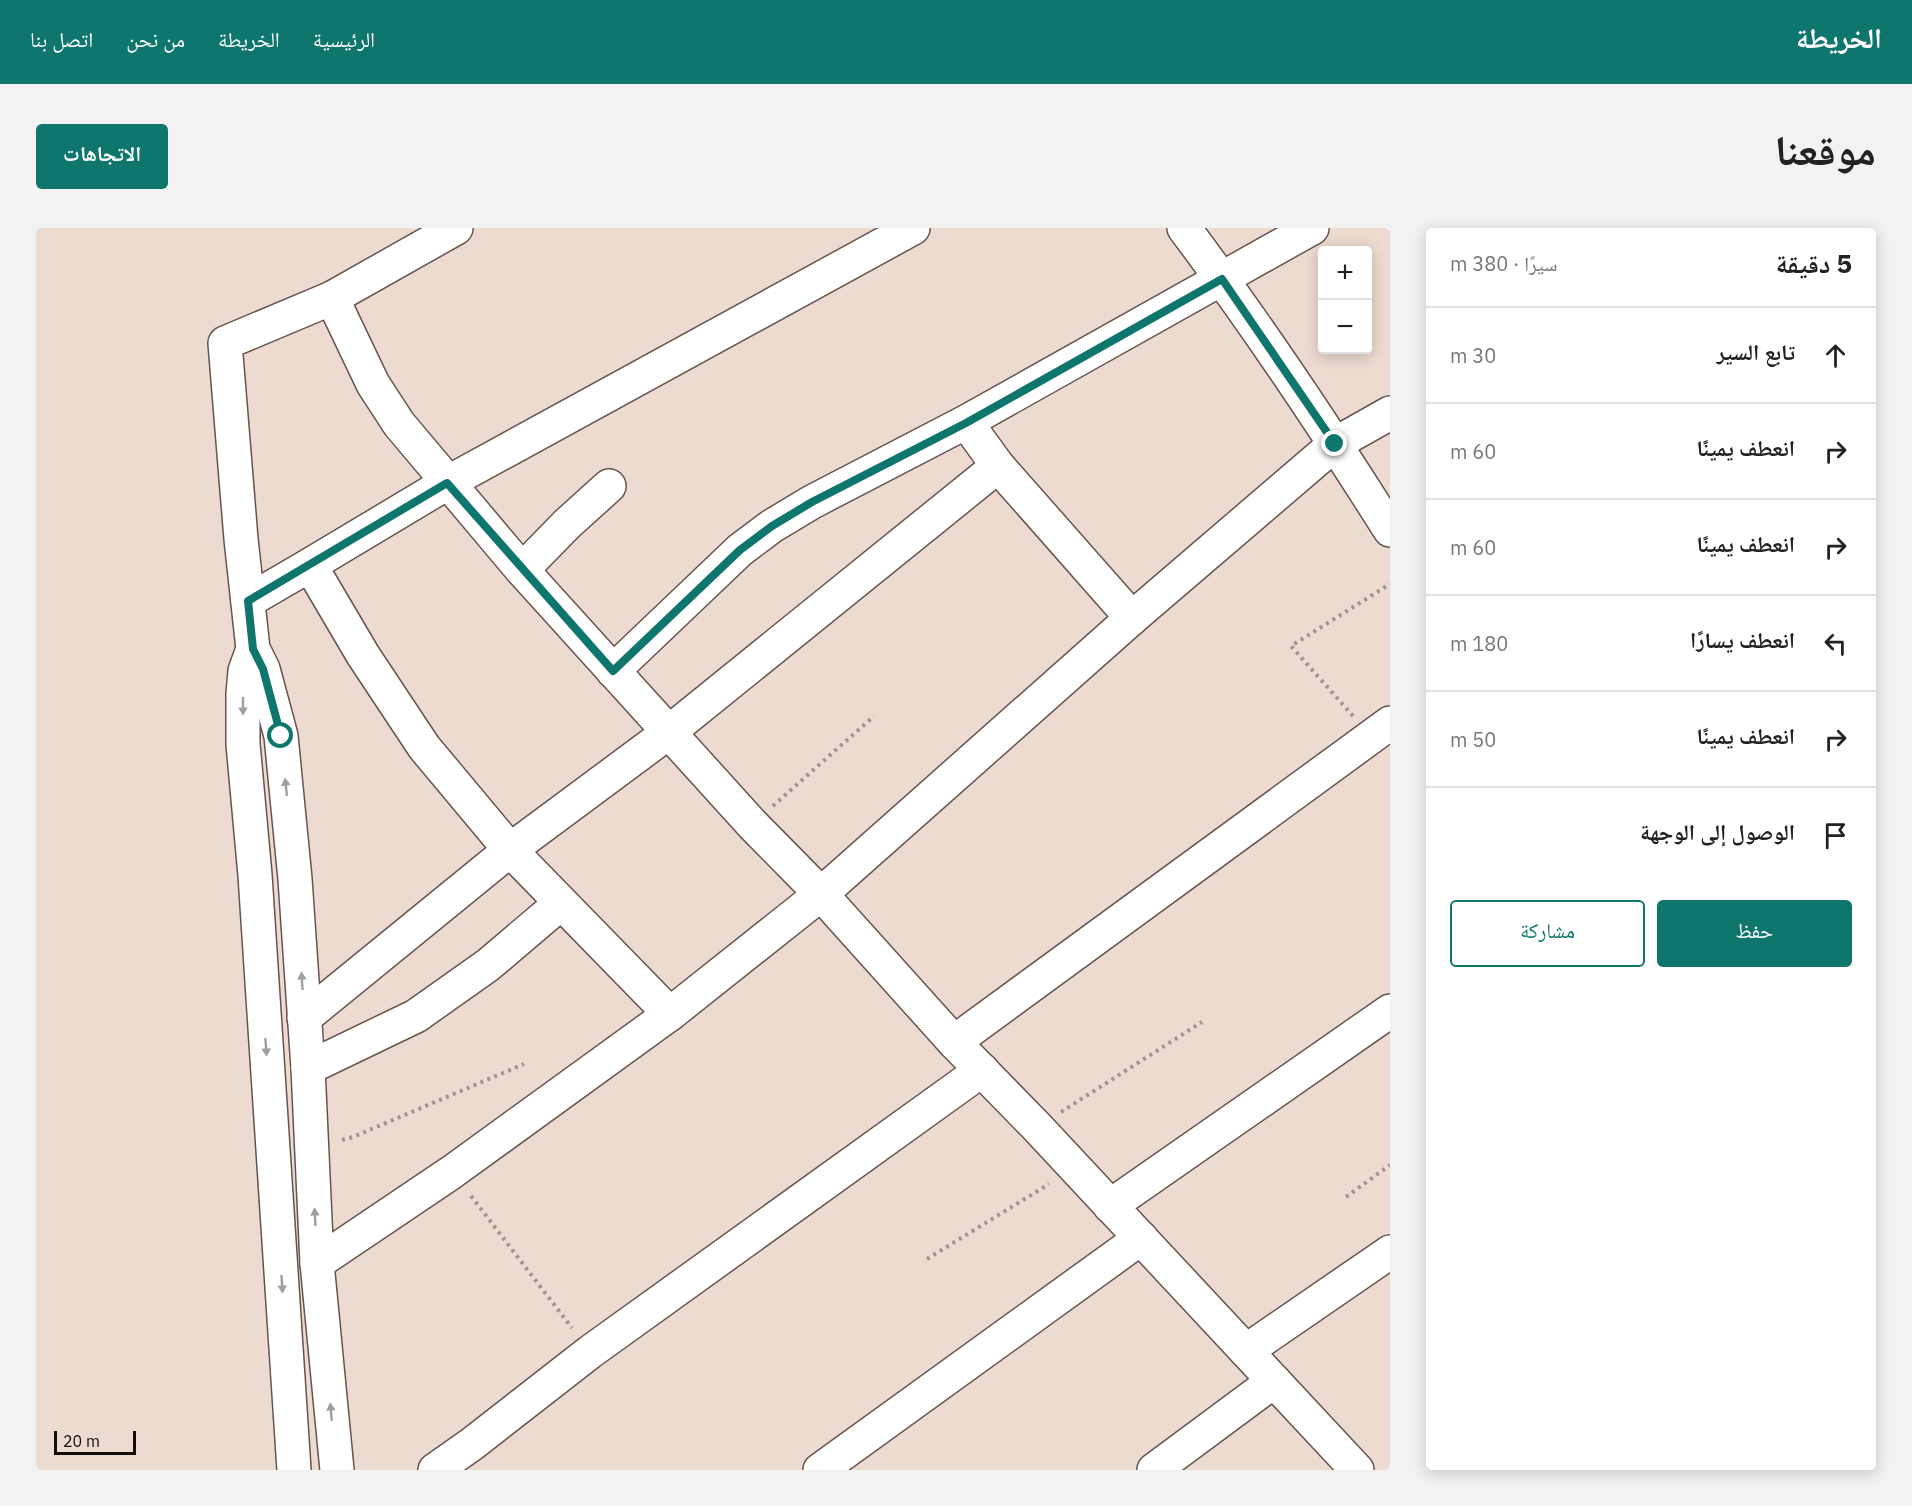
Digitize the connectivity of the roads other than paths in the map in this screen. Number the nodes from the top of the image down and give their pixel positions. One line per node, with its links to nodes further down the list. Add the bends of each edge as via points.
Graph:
1 (456, 228): 6 (street)
2 (913, 228): 11 (street)
3 (1184, 228): 5 (street)
4 (1312, 228): 5 (street)
5 (1222, 279): 8 (street); 9 (street)
6 (332, 298): 11 (street, via 386,404); 16 (street, via 225,343)
7 (1390, 413): 9 (street)
8 (966, 423): 10 (street); 19 (street, via 772,526 732,557)
9 (1335, 444): 13 (street); 17 (street)
10 (998, 466): 17 (street); 21 (street)
11 (447, 483): 14 (street); 15 (street)
12 (609, 486): 15 (street)
13 (1390, 530)
14 (310, 565): 16 (street); 22 (street, via 424,747)
15 (522, 570): 19 (street)
16 (248, 601): 18 (street)
17 (1132, 618): 23 (street)
18 (253, 649): 25 (street, one-way to 18, via 281,736 263,669); 26 (street, one-way to 26, via 245,671 243,744)
19 (613, 671): 21 (street)
20 (1381, 730): 30 (street)
21 (669, 732): 22 (street); 23 (street)
22 (510, 850): 24 (street); 29 (street)
23 (821, 894): 28 (street); 30 (street)
24 (561, 903): 28 (street); 31 (street, via 488,965 426,1010)
25 (298, 923): 26 (street); 29 (street, one-way to 25)
26 (258, 927): 39 (street, one-way to 39)
27 (1390, 1011): 33 (street)
28 (670, 1014): 36 (street, via 452,1172)
29 (304, 1018): 31 (street)
30 (954, 1042): 32 (street)
31 (308, 1068): 36 (street, one-way to 31)
32 (982, 1070): 33 (street); 41 (street, via 590,1352)
33 (1110, 1206): 34 (street)
34 (1141, 1238): 37 (street); 42 (street)
35 (1390, 1252): 37 (street)
36 (317, 1263): 40 (street, one-way to 36)
37 (1246, 1351): 38 (street)
38 (1274, 1381): 43 (street); 44 (street)
39 (294, 1470)
40 (337, 1470)
41 (435, 1470)
42 (820, 1470)
43 (1154, 1470)
44 (1357, 1470)

